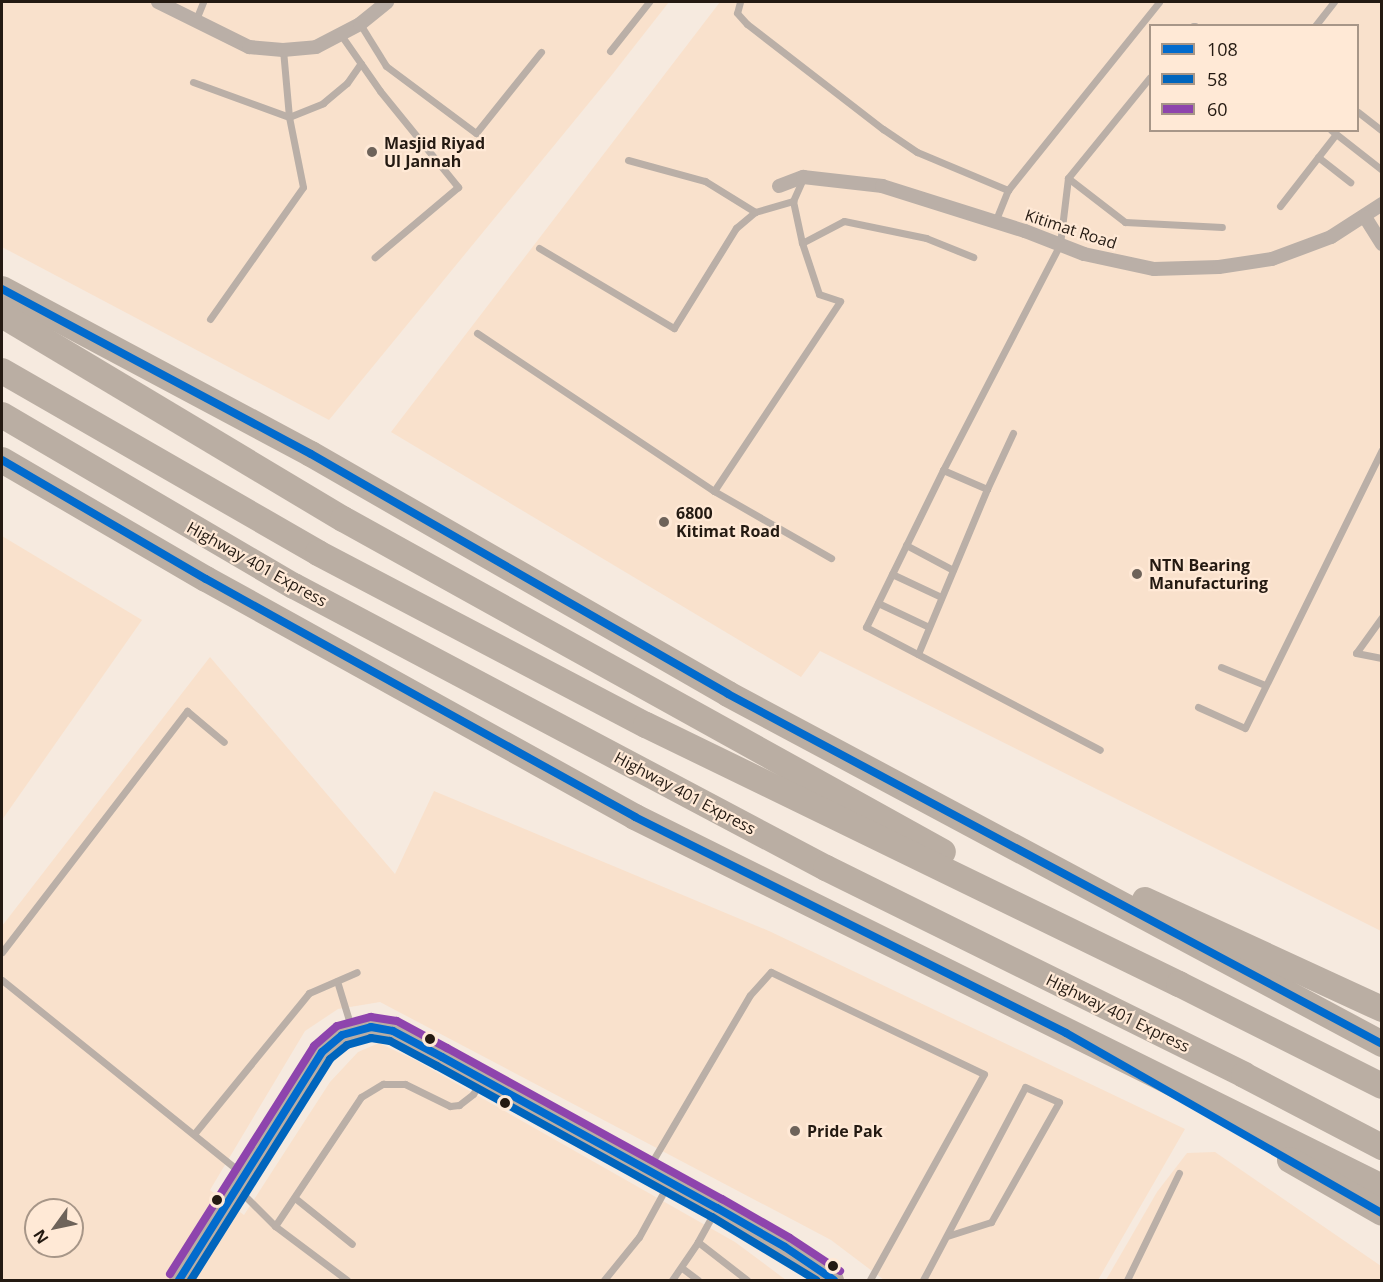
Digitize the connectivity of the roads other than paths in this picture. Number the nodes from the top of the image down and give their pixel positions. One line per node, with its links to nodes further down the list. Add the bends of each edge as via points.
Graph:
1 (203, 2): 8 (lane)
2 (387, 2): 9 (street)
3 (649, 2): 13 (lane)
4 (740, 2): 29 (lane, via 737,13 747,24 883,129 917,152)
5 (1159, 2): 29 (lane)
6 (1334, 2): 10 (lane)
7 (163, 3): 8 (street)
8 (195, 22): 12 (street, via 249,47)
9 (360, 24): 11 (street); 14 (lane, via 386,66 476,133)
10 (1317, 24)
11 (341, 35): 12 (street, via 316,47); 15 (lane)
12 (283, 50): 19 (lane)
13 (610, 51)
14 (541, 52)
15 (361, 63): 19 (lane, via 347,83 323,103); 42 (lane, via 458,187)
16 (1149, 78): 26 (lane)
17 (193, 82): 19 (lane)
18 (1359, 113): 20 (lane)
19 (288, 117): 45 (lane, via 303,187)
20 (1382, 131)
21 (1333, 132): 22 (lane); 24 (lane)
22 (1318, 157): 27 (lane); 32 (lane)
23 (628, 160): 33 (lane, via 705,181)
24 (1382, 170)
25 (803, 177): 28 (street, Kitimat Road); 30 (lane); 35 (street, Kitimat Road, via 882,186)
26 (1068, 178): 36 (lane, via 1125,222); 38 (lane)
27 (1350, 182)
28 (779, 186)
29 (1008, 190): 35 (lane)
30 (794, 201): 33 (lane); 37 (lane)
31 (1382, 204): 34 (street, Kitimat Road)
32 (1280, 206)
33 (755, 212): 40 (lane, via 736,228 674,328)
34 (1365, 217): 38 (street, Kitimat Road, via 1331,237 1272,259 1219,267 1154,269 1084,254); 39 (street)
35 (995, 222): 38 (street, Kitimat Road)
36 (1222, 226)
37 (802, 243): 41 (lane, via 844,221 926,238); 54 (lane, via 819,294 840,301)
38 (1060, 244): 52 (lane)
39 (1382, 244)
40 (539, 248)
41 (973, 256)
42 (375, 257)
43 (2, 289): 67 (highway, via 311,454)
44 (2, 315): 75 (highway, via 343,519)
45 (210, 319)
46 (477, 333): 54 (lane)
47 (2, 371): 75 (highway, via 318,553 646,725)
48 (2, 415): 83 (highway, Highway 401 Express, via 294,586 826,868)
49 (1013, 433): 53 (lane)
50 (1382, 450): 66 (lane)
51 (2, 460): 78 (highway, via 206,579 635,818)
52 (943, 470): 53 (lane); 55 (lane)
53 (987, 489): 57 (lane)
54 (714, 491): 56 (lane)
55 (906, 545): 57 (lane); 58 (lane)
56 (831, 558)
57 (953, 570): 59 (lane)
58 (892, 574): 59 (lane); 60 (lane)
59 (941, 597): 62 (lane)
60 (878, 603): 62 (lane); 63 (lane, via 866,627)
61 (1380, 621): 64 (lane, via 1356,653)
62 (929, 627): 63 (lane)
63 (918, 654): 70 (lane)
64 (1382, 658)
65 (1221, 667): 66 (lane)
66 (1264, 686): 68 (lane, via 1245,728)
67 (728, 694): 76 (highway, via 1139,897); 79 (highway)
68 (1198, 707)
69 (224, 742): 71 (lane, via 188,711)
70 (1100, 750)
71 (2, 952)
72 (357, 972): 74 (lane)
73 (2, 980): 82 (lane)
74 (337, 981): 77 (lane); 82 (lane, via 309,993)
75 (1179, 984): 81 (highway)
76 (1382, 1009)
77 (352, 1031): 80 (street, via 385,1028); 86 (street, via 333,1041 317,1060)
78 (1065, 1033): 88 (highway); 91 (highway)
79 (1382, 1044)
80 (482, 1080): 84 (street); 89 (lane, via 459,1105 450,1106 405,1084 383,1084 361,1097)
81 (1382, 1086)
82 (194, 1134): 86 (lane)
83 (1382, 1147)
84 (647, 1171): 87 (street); 104 (lane, via 750,995 771,972 984,1074)
85 (1179, 1173): 106 (lane)
86 (240, 1182): 92 (lane); 97 (street)
87 (669, 1182): 90 (street); 99 (lane, via 639,1237)
88 (1382, 1186)
89 (295, 1198): 92 (lane); 95 (lane)
90 (717, 1208): 94 (lane); 103 (street)
91 (1382, 1213)
92 (275, 1226): 98 (lane)
93 (947, 1236): 93 (lane, via 1025,1087 1059,1102 991,1222); 105 (lane)
94 (698, 1242): 96 (lane); 102 (lane)
95 (352, 1244)
96 (682, 1268): 100 (lane); 101 (lane)
97 (179, 1281)
98 (347, 1281)
99 (604, 1281)
100 (672, 1281)
101 (698, 1281)
102 (747, 1281)
103 (834, 1281)
104 (870, 1281)
105 (923, 1281)
106 (1127, 1281)

